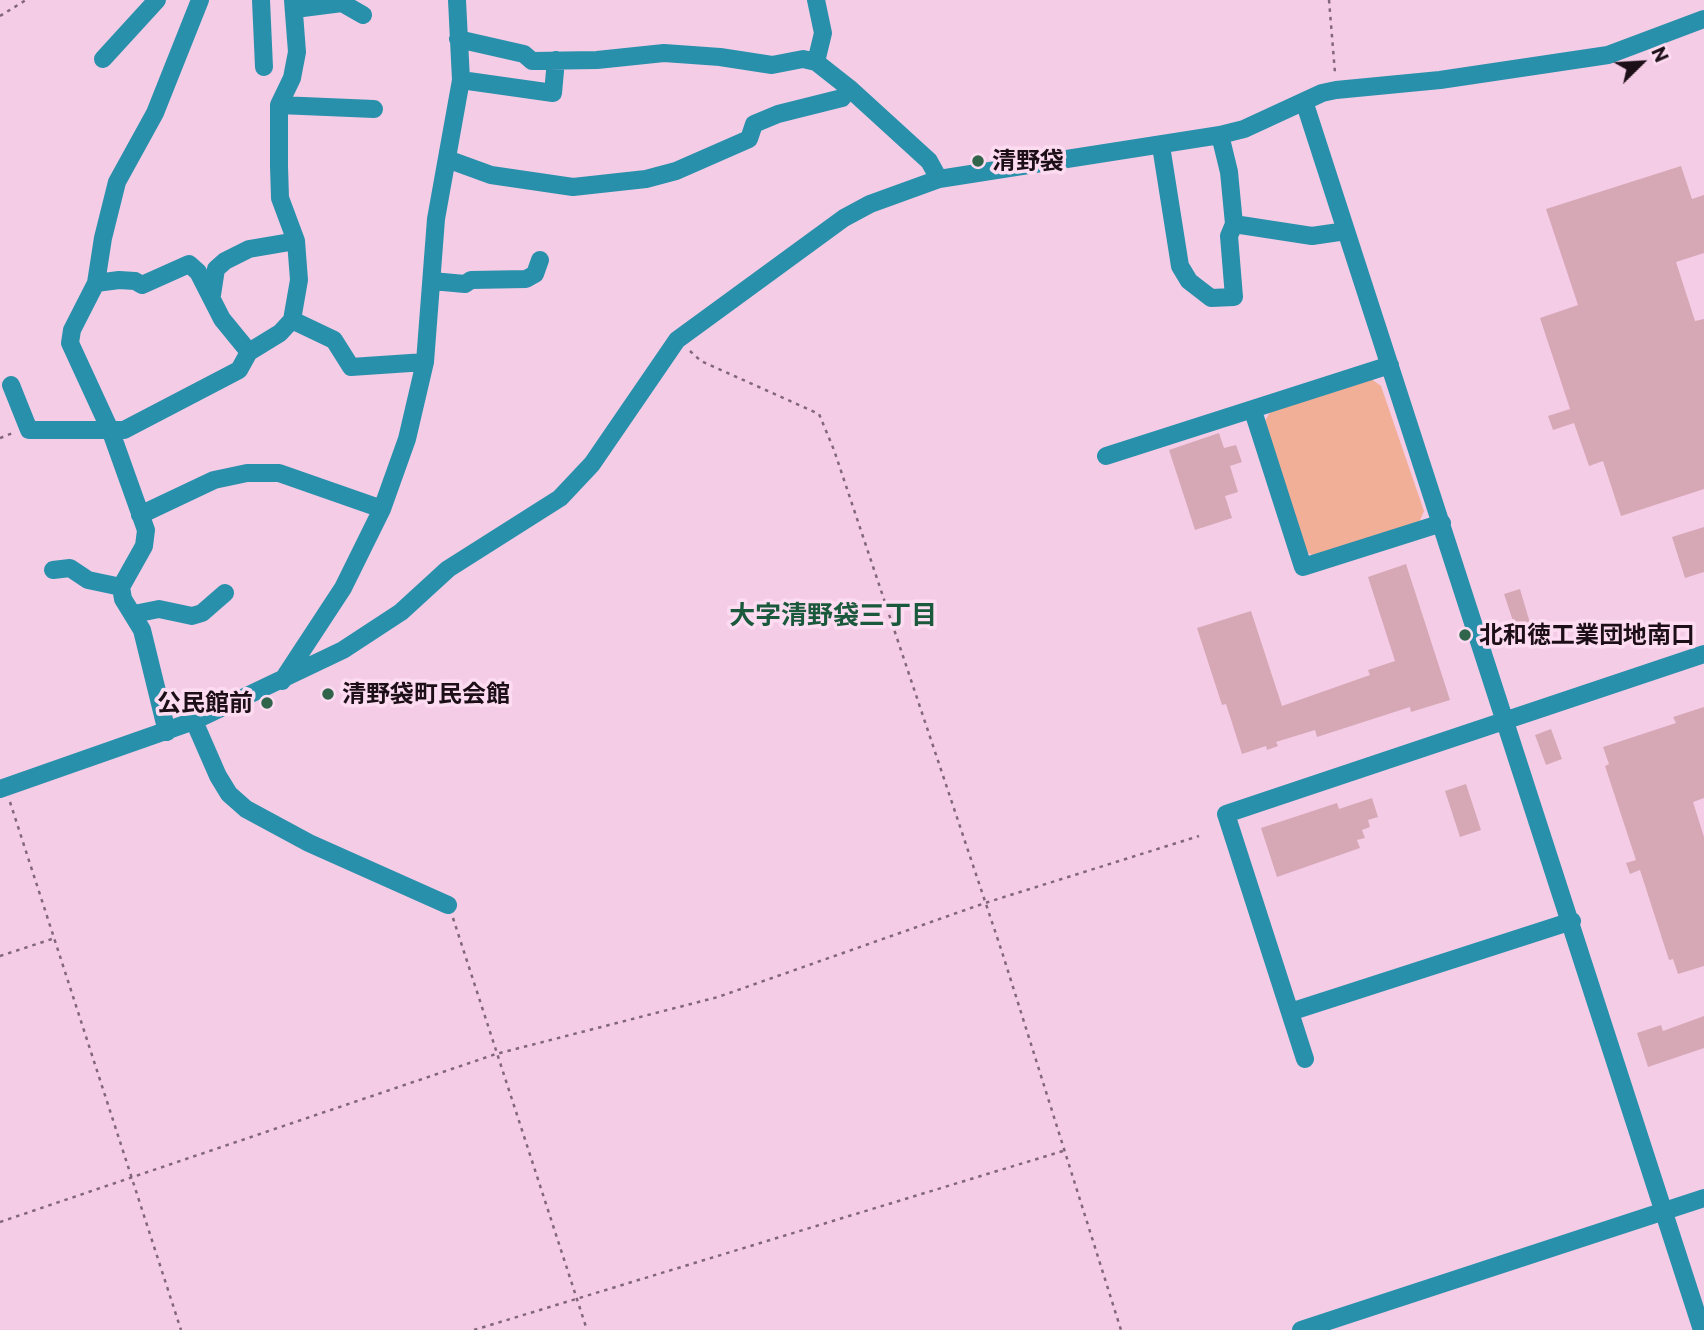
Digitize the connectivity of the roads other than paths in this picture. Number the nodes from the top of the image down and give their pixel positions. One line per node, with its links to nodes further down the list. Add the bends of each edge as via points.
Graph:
1 (157, 0): 10 (street)
2 (200, 0): 28 (street, via 155,113 117,182)
3 (261, 0): 13 (street)
4 (457, 0): 9 (street)
5 (816, 0): 12 (street, via 823,33)
6 (294, 4): 7 (street, via 342,4); 17 (street, via 297,52 292,78)
7 (363, 15)
8 (1704, 19): 16 (street, via 1578,62 1336,90)
9 (458, 39): 11 (street, via 524,54 532,61); 14 (street)
10 (103, 59)
11 (556, 60): 12 (street, via 664,53 772,65 803,59); 14 (street, via 552,93)
12 (816, 62): 15 (street)
13 (264, 67)
14 (461, 80): 21 (street)
15 (849, 88): 21 (street, via 842,98 778,114 754,124 749,139 676,171 646,178 573,187 491,175); 22 (street, via 929,161)
16 (1304, 101): 19 (street); 24 (street)
17 (279, 105): 18 (street); 25 (street, via 280,198)
18 (374, 109)
19 (1220, 135): 20 (street); 23 (street)
20 (1161, 146): 22 (street); 23 (street, via 1180,266 1189,281 1211,298 1234,297 1229,236)
21 (447, 159): 27 (street, via 436,219)
22 (939, 179): 46 (street, via 844,218 677,340 592,464 559,498 448,569 401,612 343,650)
23 (1234, 223): 24 (street, via 1312,236)
24 (1346, 231): 33 (street)
25 (296, 241): 29 (street, via 249,249 225,261 216,270); 30 (street, via 299,280)
26 (540, 260): 27 (street, via 535,274 526,279 471,279 465,284)
27 (432, 281): 32 (street)
28 (96, 283): 29 (street, via 119,280 142,285 190,264); 36 (street, via 70,343)
29 (212, 295): 31 (street, via 222,319)
30 (292, 320): 31 (street); 32 (street, via 334,340 352,368)
31 (249, 352): 36 (street, via 239,370 124,430)
32 (425, 362): 38 (street, via 407,439)
33 (1390, 365): 35 (street); 40 (street)
34 (11, 385): 36 (street, via 29,430)
35 (1252, 411): 37 (street); 40 (street, via 1303,567)
36 (111, 432): 39 (street)
37 (1106, 456)
38 (382, 509): 39 (street, via 279,473 247,472 214,480); 46 (street, via 343,588)
39 (140, 515): 42 (street, via 146,530 144,546)
40 (1442, 523): 47 (street)
41 (53, 570): 42 (street, via 70,568 88,580)
42 (121, 587): 44 (street)
43 (225, 593): 44 (street, via 192,616 159,609)
44 (134, 614): 49 (street, via 156,675)
45 (1704, 654): 47 (street)
46 (282, 681): 48 (street)
47 (1506, 719): 52 (street); 53 (street, via 1226,814)
48 (194, 721): 49 (street); 51 (street, via 218,776 246,810 309,844)
49 (167, 732): 50 (street)
50 (3, 789)
51 (448, 905)
52 (1572, 921): 53 (street); 56 (street)
53 (1290, 1012): 54 (street)
54 (1305, 1059)
55 (1704, 1198): 56 (street)
56 (1666, 1210): 57 (street); 58 (street)
57 (1301, 1330)
58 (1702, 1330)

